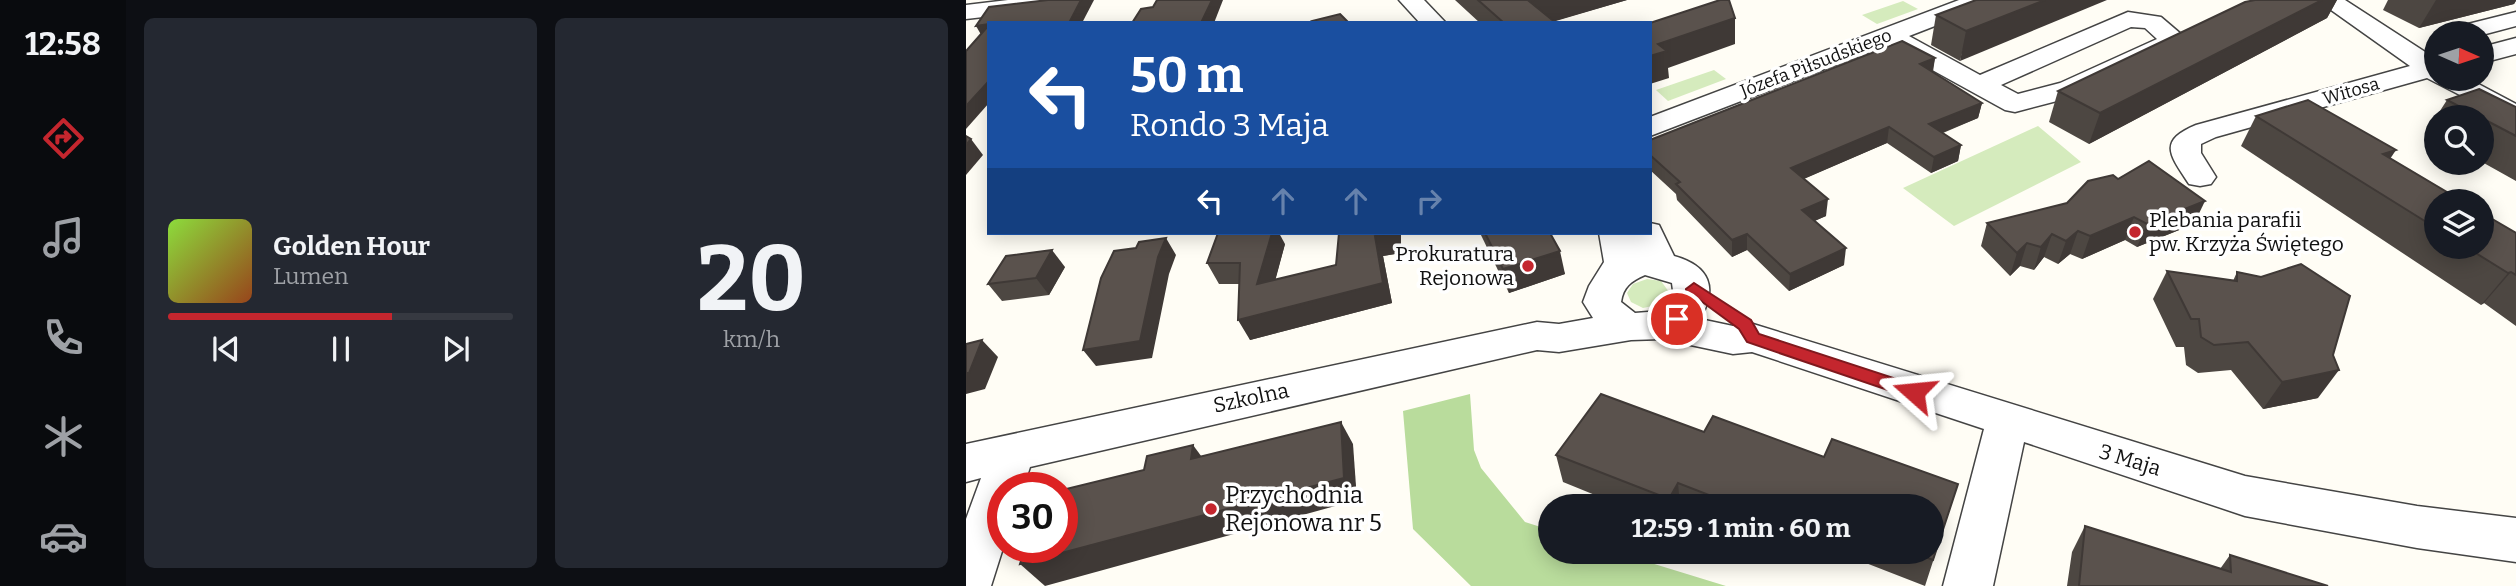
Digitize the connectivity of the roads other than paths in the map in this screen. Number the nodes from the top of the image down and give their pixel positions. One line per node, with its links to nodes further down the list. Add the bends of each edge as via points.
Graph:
1 (974, 0): 6 (street)
2 (1071, 0): 6 (street)
3 (1411, 0): 8 (street)
4 (1981, 0): 10 (street, Józefa Piłsudskiego)
5 (2329, 0): 13 (street)
6 (966, 12)
7 (2516, 19): 9 (street)
8 (1432, 21)
9 (2494, 25)
10 (1888, 35): 15 (street); 19 (street, Józefa Piłsudskiego)
11 (2516, 46): 12 (street)
12 (2494, 52)
13 (2424, 63)
14 (2424, 75): 17 (street, Witosa)
15 (1979, 85): 15 (street, via 2128,19 2152,22 2175,40 2070,89 2015,104)
16 (2472, 91): 18 (street)
17 (2294, 107): 20 (street); 21 (street, Witosa, via 2186,139 2186,153)
18 (2516, 115)
19 (1652, 126)
20 (2327, 127)
21 (2200, 177)
22 (1617, 235): 24 (street, via 1623,261)
23 (1653, 248): 24 (street, via 1644,263); 25 (street, 3 Maja, via 1681,271)
24 (1611, 280): 26 (street, via 1602,302 1606,311 1615,320); 27 (street, Szkolna, via 1590,303)
25 (1694, 289): 26 (street, via 1687,311); 28 (street, 3 Maja, via 1745,325)
26 (1647, 326): 27 (street, Szkolna, via 1559,338); 28 (street, 3 Maja, via 1733,340)
27 (1537, 336): 30 (street, Szkolna)
28 (1753, 338): 29 (street, 3 Maja)
29 (2007, 422): 32 (street, 3 Maja, via 2245,496); 34 (street)
30 (1013, 452): 31 (street, Szkolna); 33 (street)
31 (966, 463)
32 (2516, 540)
33 (966, 586)
34 (1968, 586)

